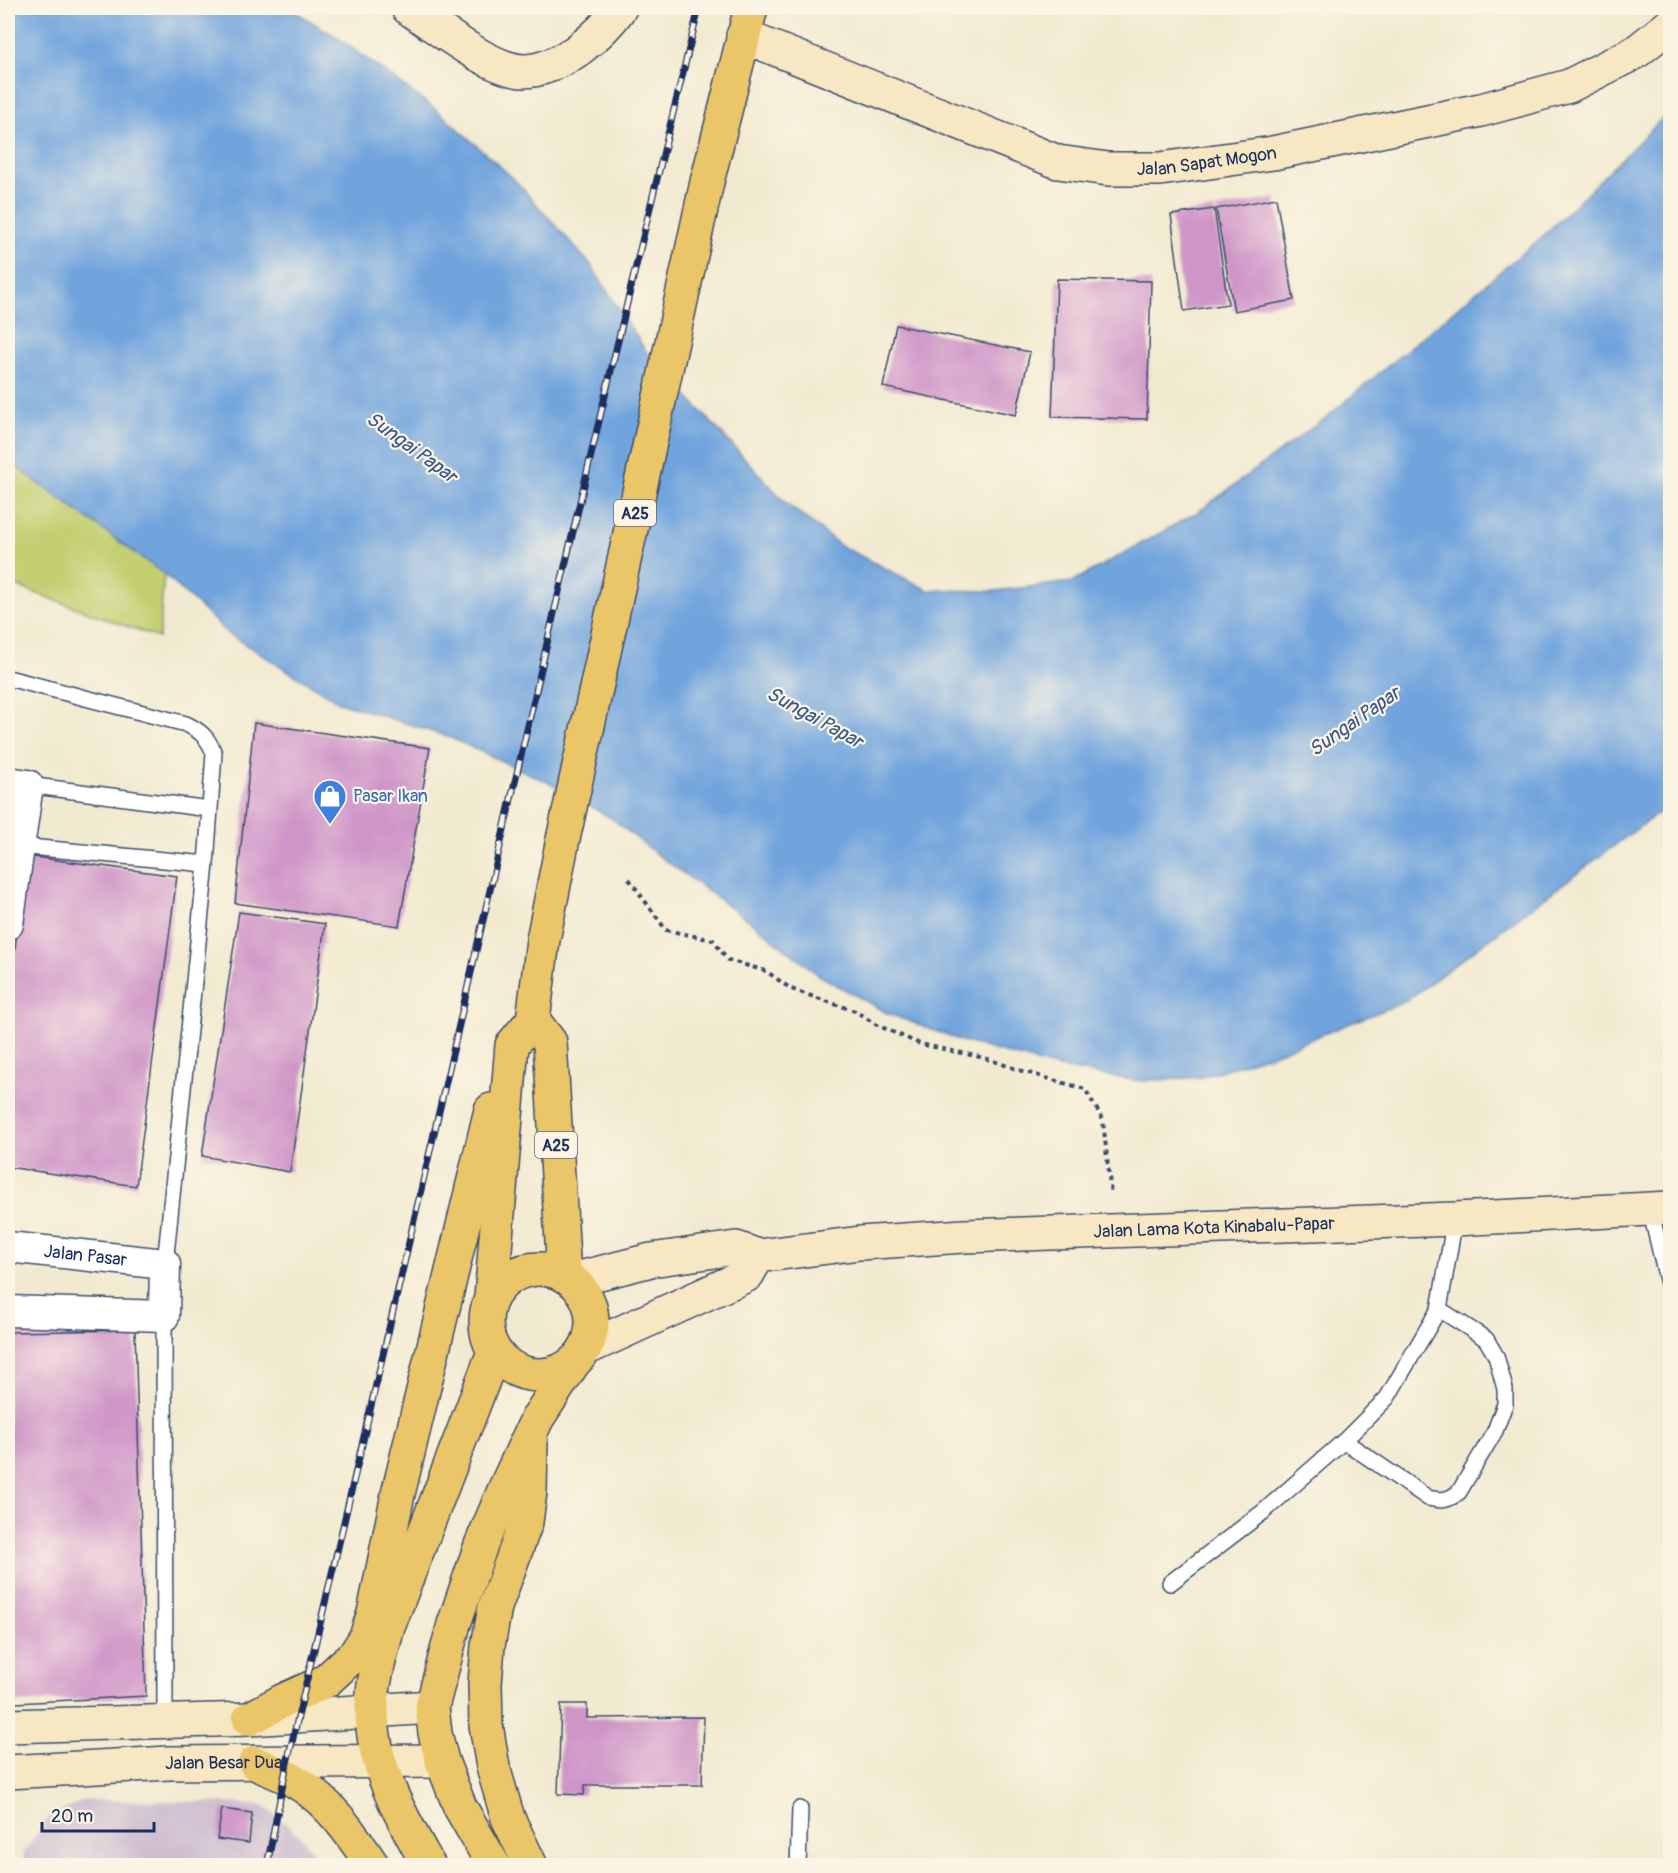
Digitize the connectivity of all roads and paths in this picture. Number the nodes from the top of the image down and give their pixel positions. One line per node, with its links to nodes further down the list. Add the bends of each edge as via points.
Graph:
1 (408, 8): 2 (main road, via 496,63 521,71 540,69 567,58 591,40)
2 (620, 8)
3 (747, 22): 4 (main road, Jalan Sapat Mogon, via 1058,162 1108,169 1160,169 1273,153 1481,110 1569,86 1636,52); 12 (main road, A25, via 707,182 562,844 543,940)
4 (1671, 25)
5 (8, 678): 7 (lane, via 198,730 214,753)
6 (18, 783): 7 (lane); 8 (street)
7 (209, 808): 9 (lane)
8 (13, 845): 9 (lane); 11 (street)
9 (206, 864): 19 (lane)
10 (629, 879): 16 (path, via 666,930 713,940 728,960 766,971 791,989 855,1011 920,1044 985,1058 1085,1089 1103,1120)
11 (8, 924)
12 (533, 1020): 13 (main road, via 512,1046); 20 (main road, A25, via 550,1042)
13 (511, 1065): 22 (main road); 33 (main road, via 495,1093 366,1637 356,1653 326,1681)
14 (1660, 1208): 15 (main road, Jalan Lama Kota Kinabalu-Papar); 21 (lane)
15 (1455, 1219): 16 (main road, Jalan Lama Kota Kinabalu-Papar); 23 (lane)
16 (1116, 1232): 18 (main road, Jalan Lama Kota Kinabalu-Papar, via 964,1236 860,1243)
17 (8, 1247): 19 (street, Jalan Pasar)
18 (758, 1256): 20 (main road, via 736,1248); 27 (main road, via 747,1275)
19 (165, 1264): 25 (street)
20 (568, 1277): 22 (main road, via 548,1269 531,1269 501,1284); 27 (main road, via 584,1294 592,1312 592,1331)
21 (1671, 1292)
22 (491, 1298): 26 (main road, via 486,1316 487,1335)
23 (1439, 1309): 29 (lane, via 1387,1398); 29 (lane, via 1486,1339 1496,1356 1505,1389 1505,1404 1495,1431 1459,1492 1450,1499 1428,1498)
24 (8, 1311): 25 (street)
25 (164, 1316): 34 (lane)
26 (494, 1352): 27 (main road, via 507,1365 541,1376 559,1372); 32 (main road, via 388,1627 377,1668)
27 (580, 1356): 28 (main road)
28 (531, 1433): 31 (main road, via 481,1545 453,1624); 44 (main road, via 526,1522 495,1607 485,1684 493,1767 508,1818)
29 (1344, 1441): 30 (lane, via 1263,1512)
30 (1170, 1583)
31 (432, 1707): 32 (main road); 36 (main road)
32 (372, 1711): 33 (main road); 37 (main road)
33 (249, 1719): 34 (main road)
34 (165, 1720): 35 (main road)
35 (8, 1726)
36 (442, 1761): 37 (main road, Jalan Besar Dual); 43 (main road, via 460,1807)
37 (378, 1762): 38 (main road, Jalan Besar Dual); 42 (main road)
38 (255, 1763): 39 (main road, Jalan Besar Dual, via 169,1763); 41 (main road, via 297,1782 316,1796 346,1827)
39 (8, 1776)
40 (800, 1809): 45 (lane)
41 (373, 1866)
42 (429, 1866)
43 (494, 1866)
44 (531, 1866)
45 (798, 1866)

